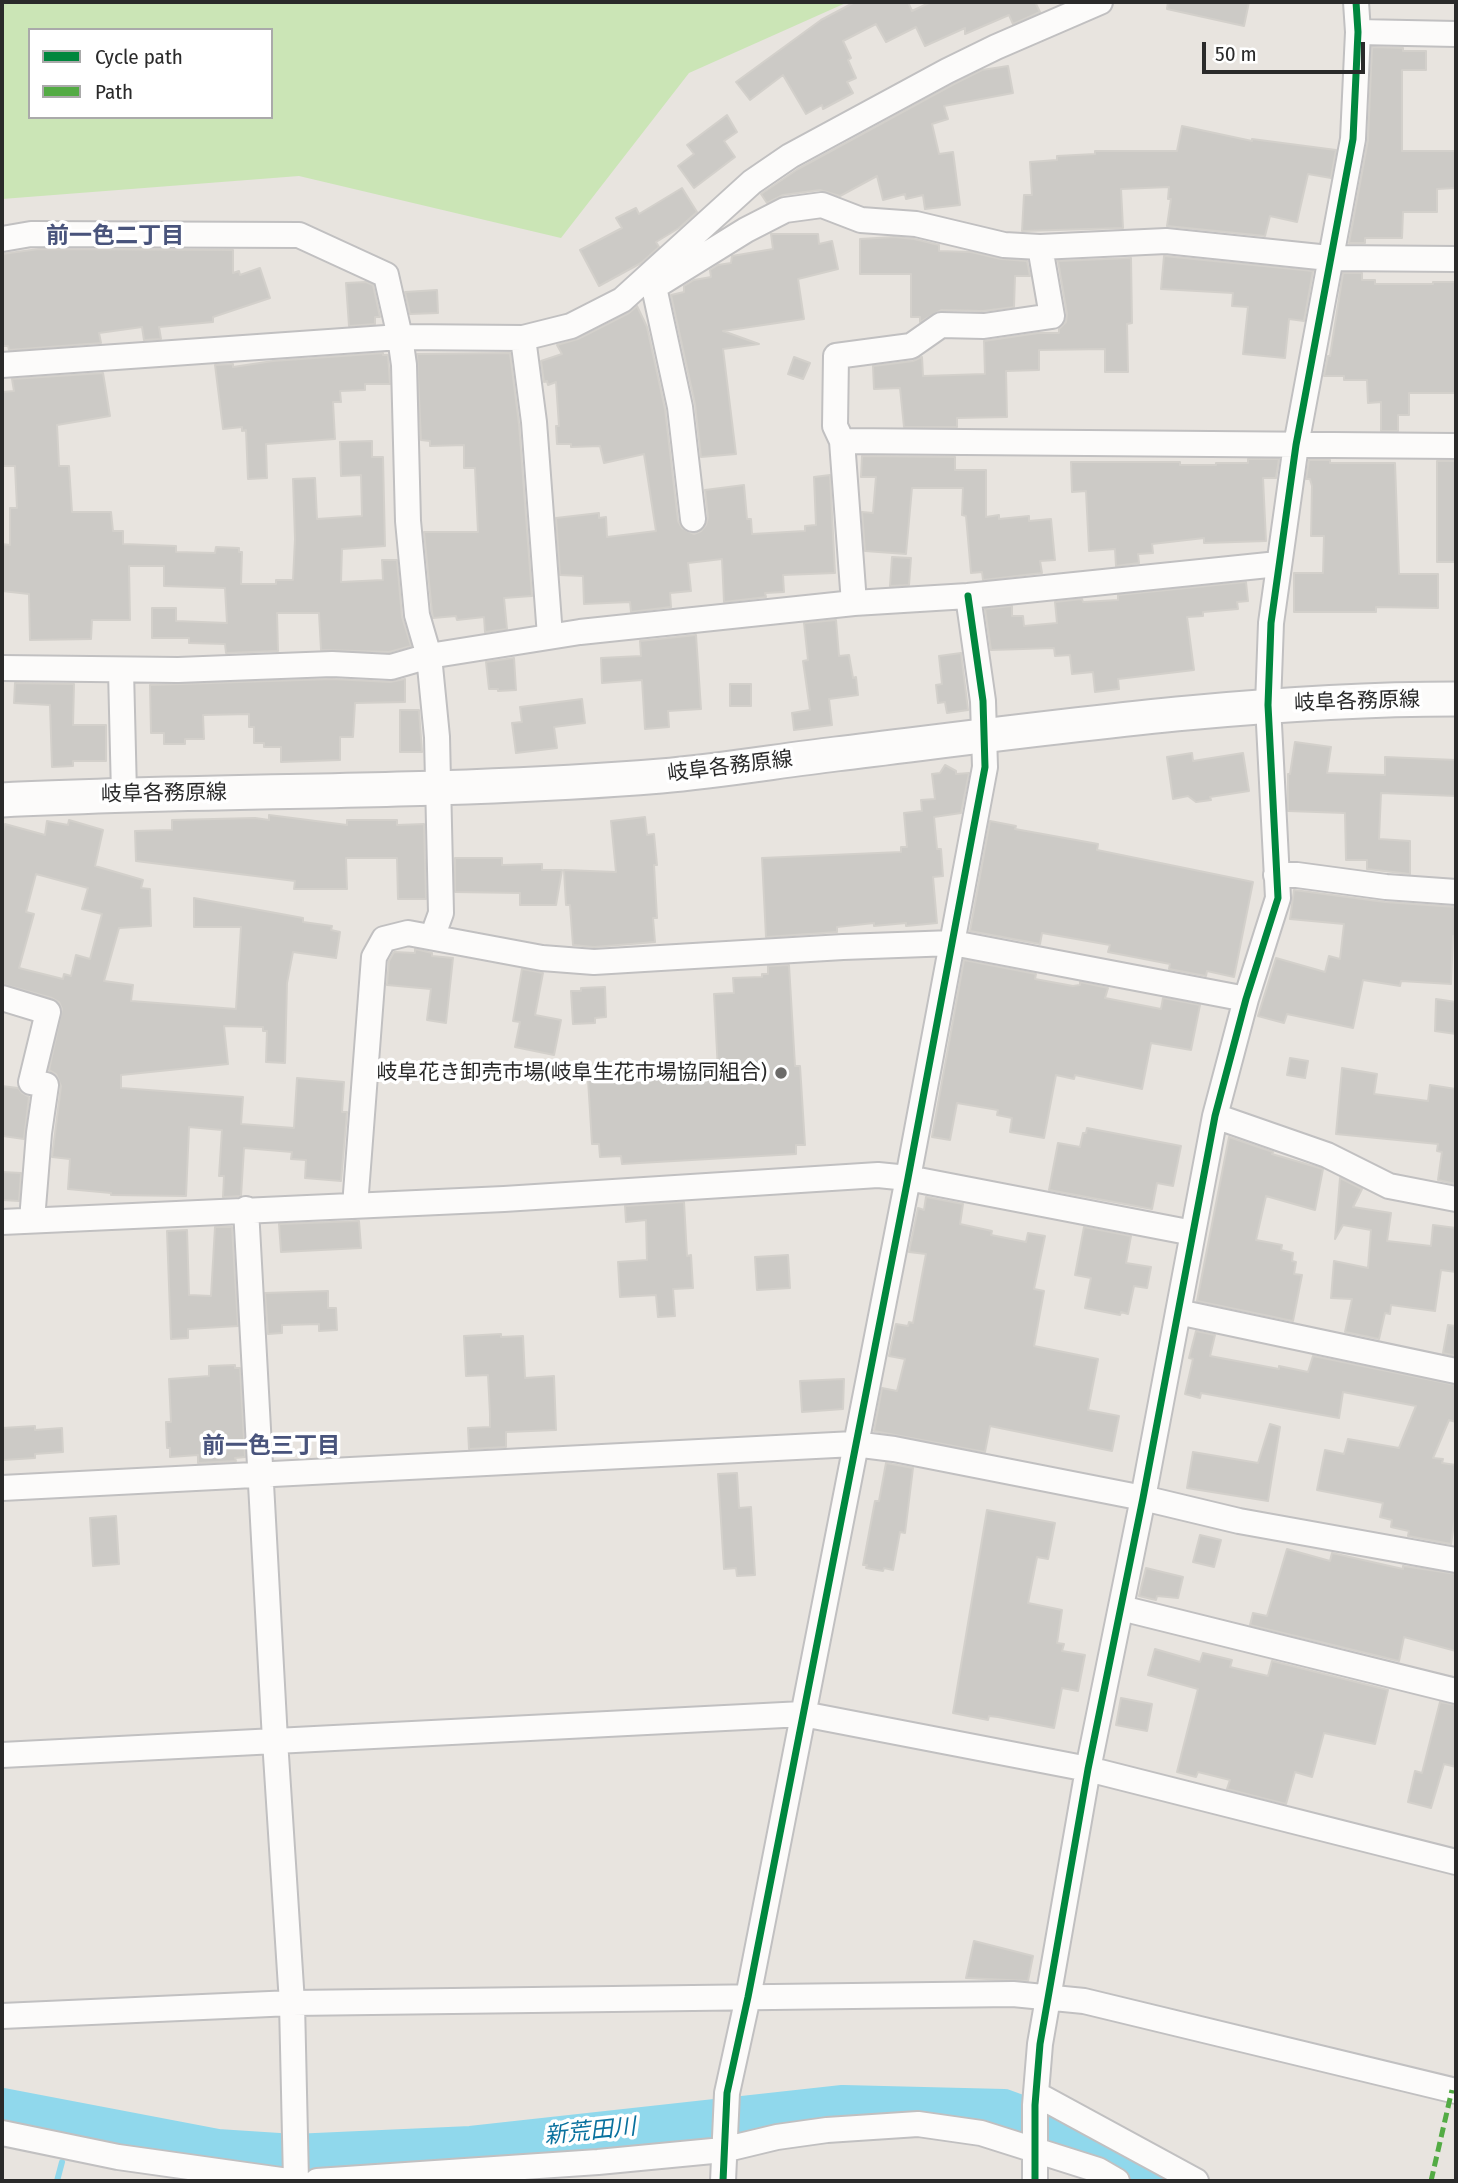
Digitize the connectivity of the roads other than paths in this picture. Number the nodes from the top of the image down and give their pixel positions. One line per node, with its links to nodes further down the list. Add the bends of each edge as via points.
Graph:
1 (1100, 2): 9 (street, via 947,71 790,156 752,182)
2 (1356, 2): 3 (street)
3 (1358, 32): 4 (street); 7 (street, via 1353,139)
4 (1456, 34)
5 (2, 239): 10 (street, via 31,234 299,234 386,275)
6 (1040, 247): 7 (street, via 1166,241); 9 (street, via 1004,245 916,224 861,220 822,205 785,210); 13 (street, via 1052,316 984,326 941,325 911,346 836,355 835,426)
7 (1329, 258): 8 (street); 14 (street)
8 (1456, 259)
9 (651, 282): 11 (street, via 571,326); 16 (street, via 680,407)
10 (400, 337): 11 (street); 12 (street); 21 (street, via 408,521 417,615)
11 (523, 338): 20 (street)
12 (2, 366)
13 (842, 441): 14 (street); 19 (street)
14 (1296, 445): 15 (street); 17 (street)
15 (1456, 446)
16 (694, 519)
17 (1278, 564): 18 (street); 25 (street)
18 (968, 596): 19 (street); 26 (street)
19 (854, 603): 20 (street)
20 (550, 636): 21 (street)
21 (429, 656): 23 (street, via 391,667 332,664); 27 (street)
22 (2, 668): 23 (street)
23 (121, 670): 28 (street)
24 (1456, 699): 25 (main road, 岐阜各務原線)
25 (1268, 705): 26 (main road, 岐阜各務原線); 30 (street)
26 (985, 736): 27 (main road, 岐阜各務原線, via 662,775); 33 (street, via 985,767)
27 (440, 789): 28 (main road, 岐阜各務原線); 32 (street, via 441,914)
28 (124, 794): 29 (main road, 岐阜各務原線)
29 (2, 800)
30 (1276, 875): 31 (street); 35 (street, via 1278,898)
31 (1456, 892)
32 (433, 936): 33 (street, via 594,962); 39 (street, via 408,933 384,939 374,957)
33 (953, 943): 35 (street); 37 (street)
34 (2, 998): 41 (street, via 48,1012 31,1082 46,1085)
35 (1246, 999): 36 (street)
36 (1215, 1116): 38 (street, via 1327,1155 1390,1186); 43 (street)
37 (908, 1178): 39 (street, via 878,1175); 43 (street); 46 (street)
38 (1456, 1199)
39 (355, 1206): 40 (street)
40 (246, 1209): 41 (street); 47 (street)
41 (32, 1220): 42 (street)
42 (2, 1222)
43 (1193, 1233): 44 (street)
44 (1178, 1312): 45 (street); 49 (street)
45 (1456, 1371)
46 (854, 1444): 47 (street); 49 (street); 53 (street)
47 (261, 1474): 48 (street); 54 (street)
48 (2, 1488)
49 (1143, 1498): 50 (street, via 1239,1521); 51 (street)
50 (1456, 1560)
51 (1121, 1608): 52 (street); 56 (street)
52 (1456, 1691)
53 (803, 1714): 54 (street); 56 (street); 59 (street)
54 (275, 1740): 55 (street); 60 (street)
55 (2, 1755)
56 (1088, 1769): 57 (street); 58 (street)
57 (1456, 1862)
58 (1046, 1995): 59 (street); 62 (street); 63 (street)
59 (748, 1997): 60 (street); 65 (street, via 727,2093)
60 (292, 2003): 61 (street); 67 (street)
61 (2, 2016)
62 (1455, 2085)
63 (1035, 2099): 66 (street); 71 (street)
64 (2, 2133): 67 (street, via 118,2157)
65 (723, 2146): 66 (street, via 827,2130 918,2124 981,2133); 67 (street, via 598,2162); 68 (street)
66 (1034, 2148): 69 (street); 70 (street)
67 (300, 2180)
68 (723, 2181)
69 (1035, 2181)
70 (1117, 2181)
71 (1196, 2181)

